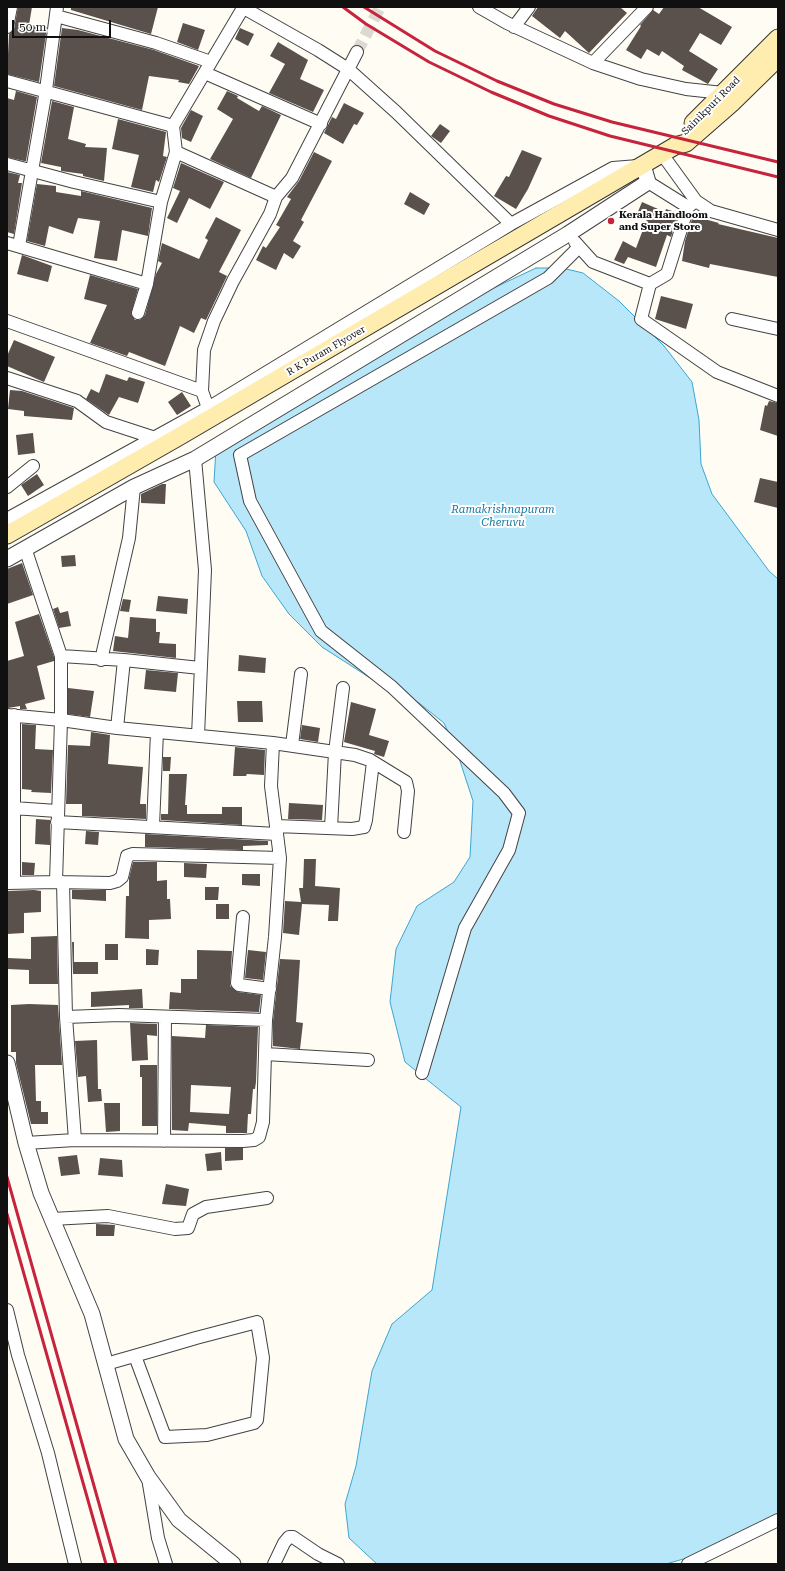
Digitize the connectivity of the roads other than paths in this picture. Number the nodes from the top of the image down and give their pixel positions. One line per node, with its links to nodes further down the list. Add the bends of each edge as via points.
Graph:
1 (11, 7): 8 (street)
2 (242, 7): 13 (street); 14 (street)
3 (479, 7): 7 (street)
4 (529, 7): 7 (street)
5 (647, 7): 12 (street)
6 (56, 12): 13 (street, via 156,44); 16 (street)
7 (514, 27): 12 (street)
8 (7, 28)
9 (778, 38): 17 (main road, Sainikpuri Road)
10 (358, 52): 14 (street)
11 (778, 58): 20 (main road, Sainikpuri Road, via 686,143)
12 (593, 63): 17 (street, via 640,79 686,89)
13 (208, 68): 18 (street); 19 (street)
14 (348, 69): 18 (street); 29 (street)
15 (7, 81): 16 (street)
16 (46, 90): 19 (street); 24 (street)
17 (723, 93): 20 (main road, Sainikpuri Road)
18 (321, 124): 26 (street, via 292,178)
19 (173, 126): 21 (street)
20 (668, 150): 23 (main road, R K Puram Flyover); 28 (street)
21 (176, 152): 26 (street); 27 (street)
22 (7, 164): 24 (street)
23 (644, 165): 25 (street); 29 (street, via 613,168); 53 (main road, R K Puram Flyover)
24 (32, 171): 27 (street); 33 (street)
25 (648, 182): 28 (street); 31 (street)
26 (276, 197): 42 (street, via 270,214 233,281 207,339)
27 (161, 202): 35 (street)
28 (692, 204): 30 (street); 36 (street, via 667,274)
29 (511, 224): 44 (street)
30 (778, 230)
31 (568, 234): 34 (street); 46 (street)
32 (7, 243): 33 (street)
33 (19, 246): 35 (street)
34 (579, 247): 36 (street, via 593,262); 47 (street, via 548,278)
35 (147, 284): 37 (street)
36 (650, 284): 43 (street, via 641,319 717,372)
37 (138, 313)
38 (732, 319): 40 (street)
39 (8, 323): 42 (street)
40 (778, 329)
41 (7, 378): 45 (street, via 77,401 106,422)
42 (202, 391): 44 (street)
43 (778, 396)
44 (208, 408): 45 (street)
45 (152, 437): 52 (street)
46 (231, 437): 47 (street); 48 (street)
47 (240, 455): 88 (street, via 250,501 322,630 392,687 504,794 519,813 510,850 465,928)
48 (195, 459): 50 (street); 59 (street, via 206,570)
49 (33, 466): 51 (street)
50 (134, 486): 54 (street); 57 (street, via 129,538)
51 (7, 487)
52 (7, 519)
53 (7, 535)
54 (25, 548): 55 (street); 56 (street)
55 (7, 559)
56 (61, 656): 57 (street); 63 (street)
57 (101, 660): 58 (street)
58 (124, 660): 59 (street); 64 (street)
59 (200, 668): 66 (street)
60 (301, 674): 68 (street)
61 (343, 688): 69 (street)
62 (11, 715): 63 (street); 71 (street)
63 (61, 720): 64 (street); 72 (street)
64 (117, 728): 65 (street)
65 (157, 732): 66 (street); 73 (street)
66 (198, 736): 67 (street)
67 (273, 743): 68 (street); 75 (street, via 271,786)
68 (292, 745): 69 (street)
69 (336, 752): 70 (street, via 355,755); 74 (street)
70 (373, 762): 74 (street, via 365,824 359,829); 76 (street, via 406,782 408,791)
71 (13, 808): 72 (street); 79 (street)
72 (57, 816): 73 (street); 78 (street)
73 (153, 826): 75 (street)
74 (331, 828): 75 (street)
75 (277, 830): 77 (street)
76 (404, 832)
77 (280, 858): 78 (street, via 133,854 127,856 122,877 117,881); 81 (street)
78 (60, 882): 79 (street); 82 (street)
79 (10, 883)
80 (242, 917): 81 (street, via 237,983)
81 (270, 989): 84 (street)
82 (66, 1017): 83 (street); 89 (street)
83 (165, 1017): 84 (street); 90 (street)
84 (266, 1020): 85 (street)
85 (264, 1054): 86 (street); 90 (street, via 263,1122 259,1137 242,1141)
86 (368, 1060)
87 (7, 1063): 91 (street)
88 (422, 1072)
89 (75, 1140): 90 (street); 91 (street)
90 (164, 1141)
91 (26, 1143): 93 (street)
92 (267, 1198): 93 (street, via 206,1207 193,1214 188,1228 175,1229 108,1216)
93 (52, 1219): 96 (street, via 92,1314)
94 (7, 1310): 99 (street, via 48,1452)
95 (135, 1356): 95 (street, via 257,1322 263,1358 257,1420 254,1423 207,1435 165,1437); 96 (street)
96 (106, 1364): 97 (street, via 126,1439)
97 (148, 1477): 100 (street, via 158,1538); 101 (street, via 179,1520)
98 (778, 1520): 104 (street)
99 (75, 1564)
100 (166, 1564)
101 (233, 1564)
102 (274, 1564): 103 (street, via 284,1543 293,1536 318,1554)
103 (338, 1564)
104 (688, 1564)

